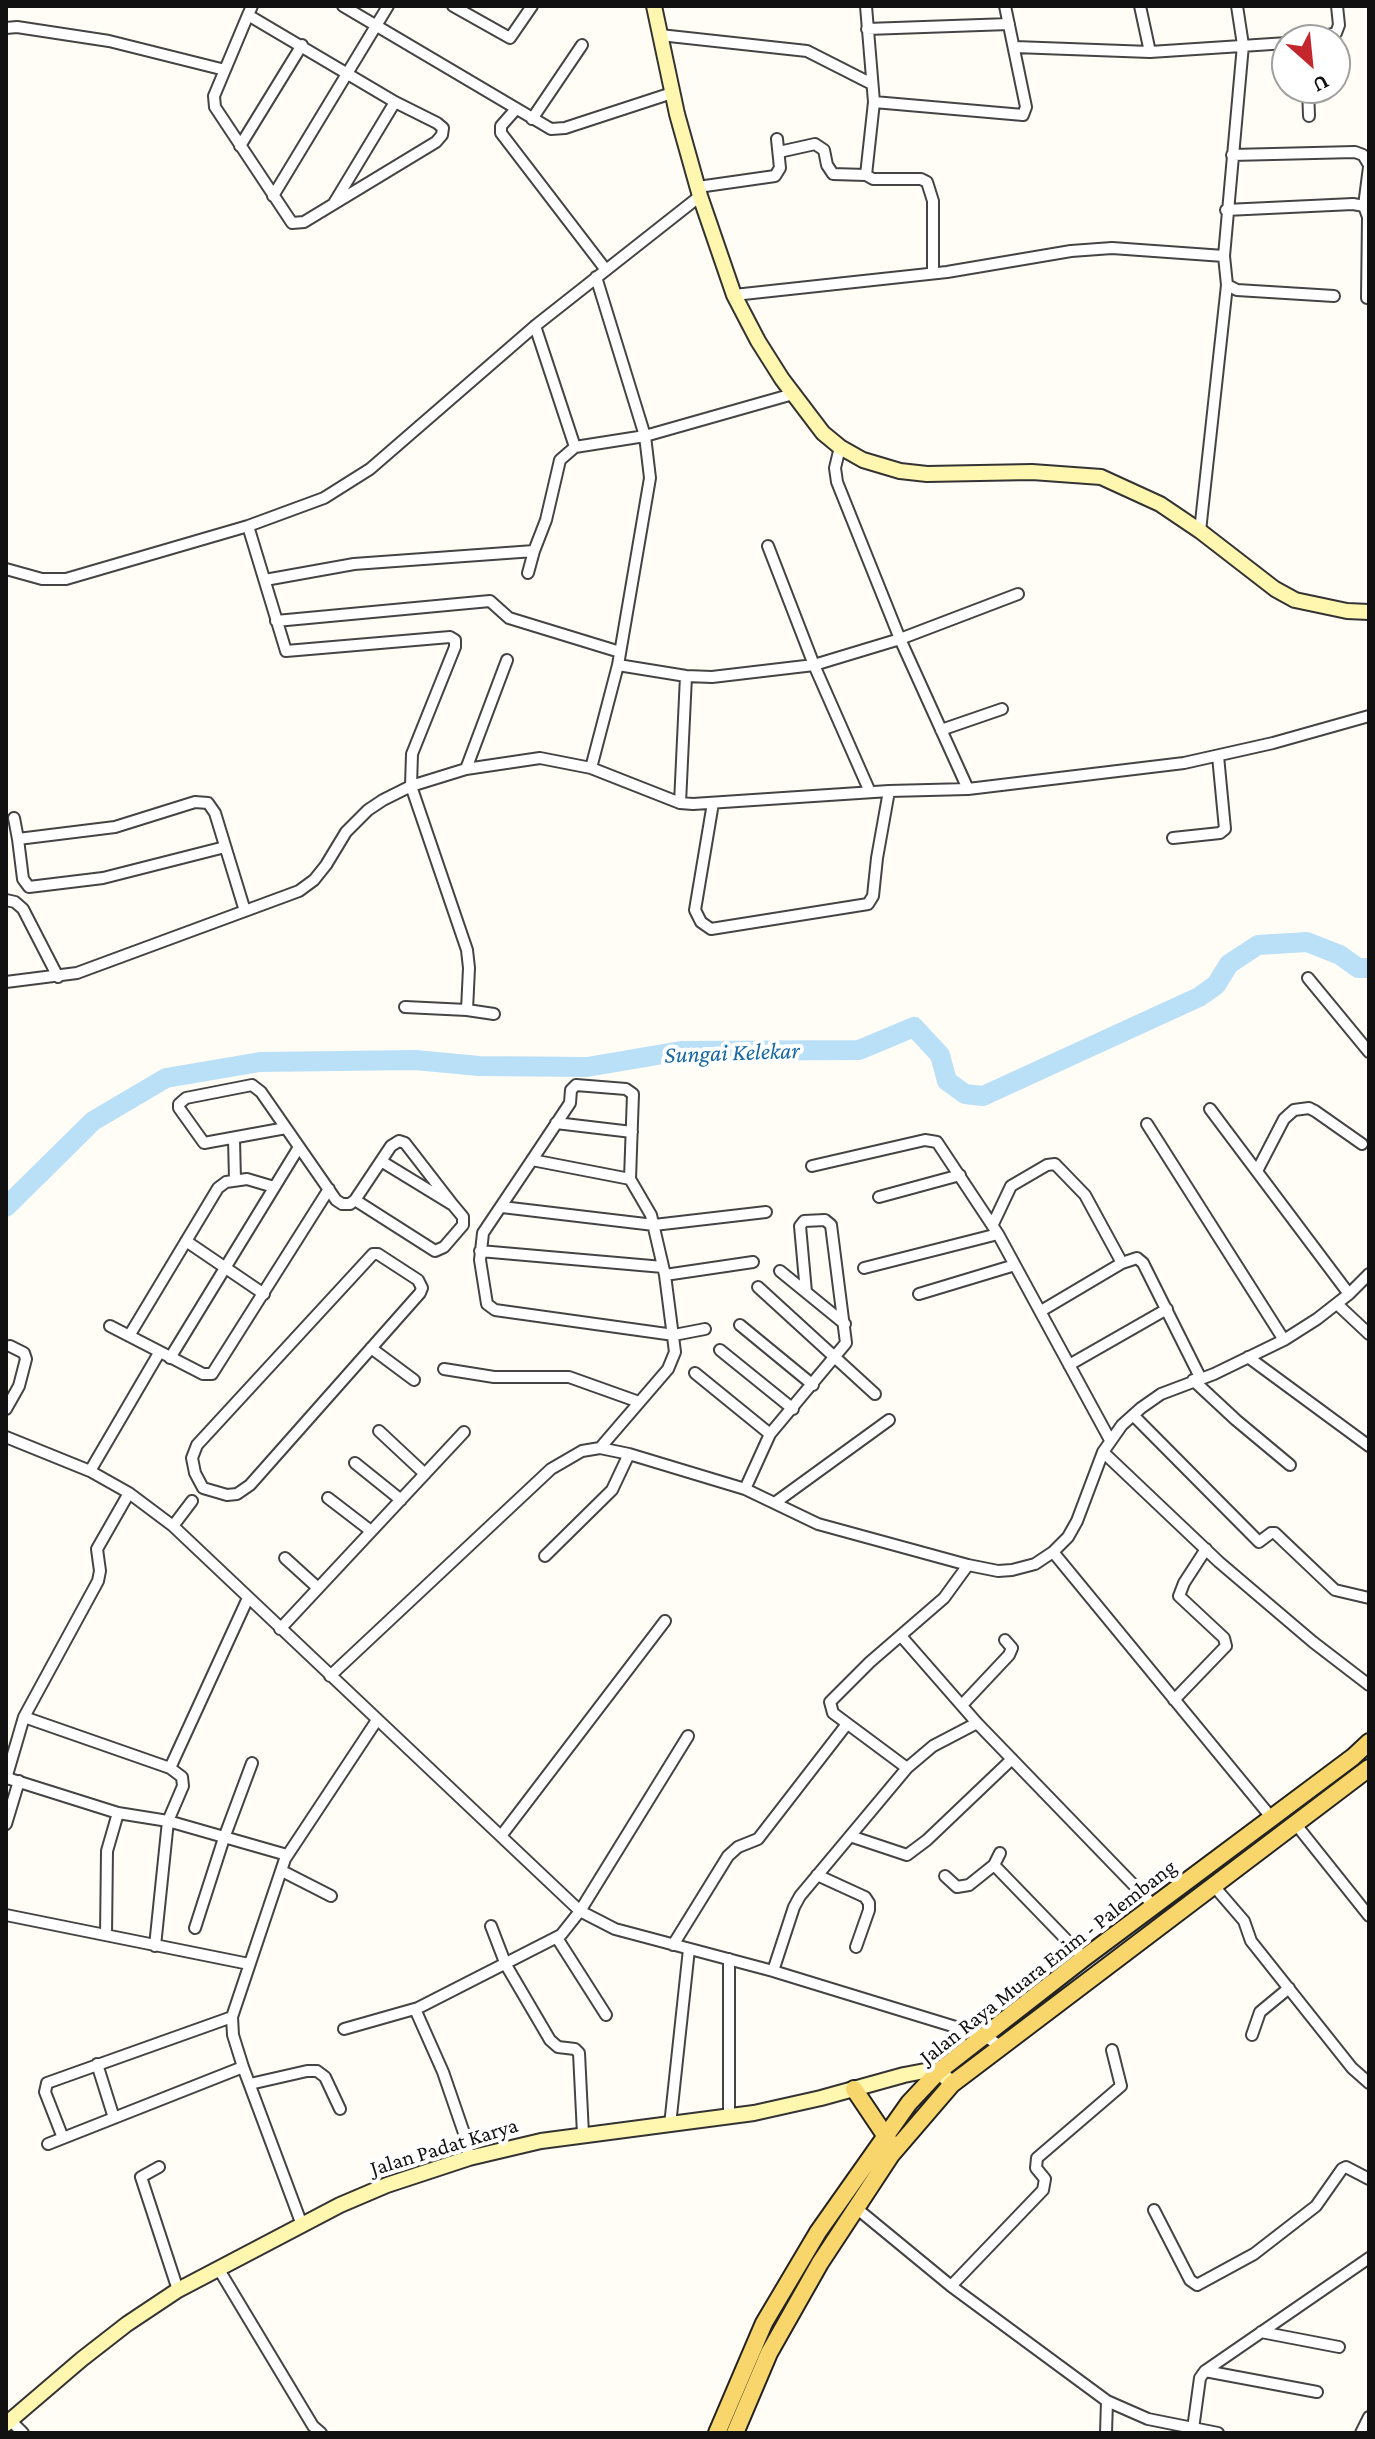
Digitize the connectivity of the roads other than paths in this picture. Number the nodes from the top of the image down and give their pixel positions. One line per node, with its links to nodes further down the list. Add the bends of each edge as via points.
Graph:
1 (343, 6): 12 (street)
2 (388, 6): 12 (street)
3 (453, 6): 4 (street, via 510,38)
4 (532, 6)
5 (654, 6): 15 (street)
6 (866, 6): 14 (street)
7 (1005, 6): 11 (street)
8 (1140, 6): 21 (street)
9 (1237, 6): 19 (street)
10 (250, 10): 17 (street); 22 (street)
11 (1009, 24): 14 (street); 20 (street)
12 (376, 26): 23 (street); 29 (street)
13 (6, 28): 22 (street, via 109,41)
14 (867, 29): 24 (street)
15 (660, 35): 24 (street, via 807,51); 25 (street)
16 (1271, 44): 19 (street)
17 (302, 45): 23 (street); 33 (street)
18 (582, 45): 31 (street)
19 (1243, 45): 21 (street); 35 (street)
20 (1015, 47): 21 (street); 27 (street, via 1026,107 1020,117)
21 (1150, 52)
22 (225, 70): 33 (street, via 215,107)
23 (348, 72): 26 (street); 39 (street)
24 (872, 84): 27 (street)
25 (672, 93): 31 (street, via 557,130); 38 (street)
26 (395, 102): 40 (street); 40 (street, via 437,123 442,135)
27 (874, 102): 37 (street)
28 (1309, 104): 30 (street)
29 (516, 109): 31 (street); 45 (street, via 501,133)
30 (1309, 116)
31 (532, 119)
32 (777, 139): 34 (street)
33 (240, 146): 39 (street)
34 (779, 152): 37 (street, via 815,144 824,150 833,174); 38 (street, via 775,176)
35 (1232, 155): 36 (street, via 1355,152); 42 (street)
36 (1369, 166): 41 (street)
37 (866, 175): 46 (street, via 927,182 933,201)
38 (699, 192): 45 (street); 49 (street)
39 (273, 196): 40 (street, via 296,224)
40 (333, 204)
41 (1364, 206): 42 (street); 44 (street)
42 (1226, 210): 43 (street)
43 (1224, 256): 46 (street, via 1112,248); 48 (street)
44 (1369, 269): 51 (street)
45 (606, 270): 47 (street)
46 (933, 273): 49 (street)
47 (596, 277): 52 (street); 54 (street)
48 (1227, 285): 50 (street); 58 (street)
49 (734, 295): 53 (street)
50 (1334, 296)
51 (1367, 298)
52 (535, 326): 55 (street); 57 (street, via 370,469 308,505)
53 (793, 394): 54 (street); 56 (street)
54 (645, 436): 55 (street); 68 (street, via 650,488)
55 (575, 447): 60 (street, via 560,460)
56 (840, 447): 58 (street, via 900,471 1101,477 1160,504); 67 (street, via 837,482)
57 (248, 526): 61 (street, via 66,579); 63 (street)
58 (1200, 531): 65 (street, via 1295,600)
59 (768, 546): 71 (street)
60 (534, 551): 62 (street); 63 (street, via 354,564)
61 (6, 569)
62 (528, 573)
63 (265, 580): 66 (street)
64 (1018, 594): 67 (street)
65 (1369, 612)
66 (276, 621): 68 (street, via 490,601 509,618); 79 (street, via 290,653 455,640 412,754)
67 (900, 639): 71 (street); 75 (street)
68 (620, 652): 70 (street)
69 (507, 660): 78 (street)
70 (618, 665): 72 (street); 77 (street)
71 (814, 665): 72 (street); 82 (street)
72 (686, 676): 83 (street)
73 (1002, 709): 75 (street)
74 (1369, 716): 76 (street)
75 (941, 730): 80 (street)
76 (1218, 756): 80 (street); 86 (street, via 1225,829)
77 (591, 768): 78 (street, via 540,758); 83 (street)
78 (466, 769): 79 (street)
79 (411, 786): 90 (street, via 368,810 314,880); 95 (street, via 467,950)
80 (968, 789): 81 (street)
81 (889, 791): 82 (street); 84 (street, via 868,904 711,929 695,910)
82 (870, 792): 84 (street)
83 (680, 803): 84 (street)
84 (713, 803)
85 (14, 818): 87 (street)
86 (1173, 838)
87 (18, 839): 88 (street, via 115,827 204,802 214,809); 88 (street, via 29,887 103,878)
88 (225, 847): 90 (street)
89 (6, 900): 91 (street, via 23,909)
90 (245, 911): 91 (street)
91 (58, 977): 93 (street)
92 (1308, 978): 97 (street)
93 (6, 982)
94 (405, 1007): 95 (street)
95 (467, 1010): 96 (street)
96 (494, 1014)
97 (1369, 1052)
98 (1210, 1109): 109 (street)
99 (556, 1123): 102 (street); 102 (street, via 576,1085 626,1089 633,1094); 106 (street)
100 (1147, 1124): 147 (street)
101 (286, 1128): 103 (street); 103 (street, via 252,1085 186,1098 179,1104 204,1143); 105 (street)
102 (632, 1132): 111 (street)
103 (234, 1139): 112 (street)
104 (1362, 1144): 109 (street, via 1309,1108 1294,1110)
105 (299, 1147): 113 (street); 114 (street)
106 (532, 1160): 111 (street); 118 (street)
107 (381, 1161): 116 (street); 117 (street); 117 (street, via 395,1142 405,1143)
108 (812, 1166): 110 (street, via 932,1140 942,1146)
109 (1257, 1171): 136 (street)
110 (960, 1175): 115 (street); 121 (street)
111 (630, 1179): 120 (street)
112 (235, 1180): 113 (street, via 253,1179); 122 (street, via 218,1188)
113 (274, 1187): 127 (street)
114 (329, 1189): 116 (street, via 342,1204); 134 (street)
115 (879, 1197)
116 (355, 1200): 117 (street, via 435,1251 463,1225)
117 (453, 1205)
118 (502, 1207): 120 (street); 123 (street, via 485,1229)
119 (766, 1212): 120 (street)
120 (654, 1225): 129 (street)
121 (995, 1229): 125 (street, via 1011,1186 1055,1164 1082,1191); 126 (street); 128 (street)
122 (186, 1241): 127 (street); 146 (street)
123 (480, 1251): 129 (street); 145 (street, via 485,1299 495,1310)
124 (753, 1262): 129 (street)
125 (1122, 1263): 138 (street, via 1141,1260); 139 (street)
126 (1015, 1265): 135 (street); 139 (street)
127 (226, 1266): 134 (street); 153 (street)
128 (864, 1268)
129 (664, 1271): 145 (street)
130 (780, 1271): 133 (street)
131 (1369, 1274): 136 (street)
132 (758, 1287): 154 (street)
133 (806, 1292): 140 (street); 140 (street, via 800,1226 825,1220 831,1225)
134 (264, 1294): 153 (street, via 212,1374)
135 (919, 1294)
136 (1349, 1294): 137 (street)
137 (1337, 1304): 144 (street); 147 (street)
138 (1167, 1309): 155 (street); 158 (street)
139 (1041, 1311): 155 (street)
140 (845, 1324): 154 (street, via 846,1343)
141 (740, 1325): 160 (street)
142 (110, 1326): 146 (street)
143 (705, 1329): 145 (street)
144 (1369, 1334)
145 (674, 1335): 162 (street, via 673,1360)
146 (129, 1336): 151 (street)
147 (1284, 1340): 152 (street)
148 (10, 1346): 163 (street, via 26,1359)
149 (371, 1348): 159 (street); 182 (street, via 244,1490); 182 (street, via 422,1288 418,1280 376,1254 197,1445 192,1458)
150 (720, 1350): 164 (street)
151 (159, 1353): 153 (street); 178 (street)
152 (1248, 1357): 158 (street); 172 (street)
153 (170, 1358)
154 (835, 1360): 160 (street); 161 (street)
155 (1069, 1365): 171 (street)
156 (444, 1369): 162 (street, via 494,1377 569,1377)
157 (695, 1373): 169 (street)
158 (1197, 1378): 165 (street, via 1161,1394); 177 (street, via 1236,1420)
159 (414, 1380)
160 (813, 1385): 164 (street)
161 (875, 1394)
162 (639, 1402): 173 (street)
163 (6, 1409)
164 (793, 1409): 169 (street)
165 (1133, 1415): 171 (street); 195 (street, via 1259,1542 1275,1533 1335,1590)
166 (889, 1420): 185 (street)
167 (379, 1431): 179 (street)
168 (464, 1432): 179 (street)
169 (770, 1434): 180 (street)
170 (6, 1437): 178 (street)
171 (1110, 1440): 174 (street)
172 (1369, 1446)
173 (600, 1448): 175 (street); 200 (street, via 582,1451 551,1469)
174 (1103, 1452): 188 (street); 189 (street, via 1073,1529)
175 (629, 1454): 180 (street); 190 (street, via 612,1490)
176 (355, 1463): 184 (street)
177 (1290, 1465)
178 (90, 1471): 181 (street)
179 (425, 1474): 184 (street)
180 (745, 1489): 185 (street)
181 (129, 1493): 186 (street); 204 (street, via 97,1549 98,1581)
182 (198, 1495): 186 (street)
183 (328, 1498): 187 (street)
184 (401, 1500): 187 (street)
185 (776, 1502): 192 (street, via 818,1524)
186 (173, 1526): 194 (street)
187 (371, 1531): 193 (street)
188 (1206, 1549): 201 (street); 202 (street, via 1179,1596 1224,1638 1226,1646)
189 (1053, 1552): 192 (street, via 1012,1570); 202 (street)
190 (545, 1556)
191 (285, 1558): 193 (street)
192 (968, 1565): 198 (street, via 944,1598)
193 (318, 1588): 197 (street)
194 (248, 1598): 197 (street); 212 (street)
195 (1369, 1598)
196 (665, 1621): 221 (street)
197 (280, 1629): 200 (street)
198 (901, 1636): 203 (street); 207 (street, via 830,1702 833,1713)
199 (1005, 1640): 203 (street, via 1012,1648 1009,1655)
200 (330, 1676): 205 (street)
201 (1369, 1685)
202 (1174, 1700): 217 (street)
203 (962, 1705): 206 (street)
204 (24, 1717): 212 (street); 215 (street, via 7,1772)
205 (377, 1720): 221 (street); 225 (street)
206 (977, 1723): 210 (street); 213 (street, via 933,1746)
207 (847, 1724): 213 (street); 240 (street, via 758,1839 728,1856)
208 (688, 1736): 233 (street)
209 (1369, 1742): 217 (main road, Jalan Raya Muara Enim - Palembang)
210 (1012, 1759): 222 (street, via 907,1855); 232 (street)
211 (252, 1763): 223 (street)
212 (170, 1768): 218 (street, via 182,1777 183,1786)
213 (907, 1768): 222 (street)
214 (1369, 1768): 219 (main road, Jalan Raya Muara Enim - Palembang)
215 (19, 1781): 216 (street); 220 (street)
216 (118, 1813): 218 (street); 238 (street, via 107,1851)
217 (1271, 1817): 232 (main road, Jalan Raya Muara Enim - Palembang)
218 (168, 1821): 223 (street); 241 (street)
219 (1294, 1822): 230 (main road, Jalan Raya Muara Enim - Palembang); 235 (street)
220 (6, 1824)
221 (501, 1836): 233 (street)
222 (850, 1836): 228 (street)
223 (224, 1838): 225 (street); 237 (street)
224 (1000, 1853): 226 (street)
225 (287, 1855): 227 (street)
226 (994, 1865): 229 (street, via 964,1887); 245 (street)
227 (282, 1871): 231 (street); 246 (street)
228 (817, 1875): 242 (street, via 869,1903); 248 (street, via 794,1907)
229 (945, 1876)
230 (1213, 1885): 249 (main road, Jalan Raya Muara Enim - Palembang); 250 (street)
231 (331, 1896)
232 (1154, 1906): 245 (main road, Jalan Raya Muara Enim - Palembang)
233 (580, 1911): 239 (street); 240 (street, via 615,1929)
234 (6, 1915): 238 (street)
235 (1369, 1916)
236 (491, 1926): 247 (street)
237 (195, 1928)
238 (106, 1935): 241 (street)
239 (557, 1938): 247 (street); 252 (street)
240 (673, 1945): 243 (street)
241 (155, 1946): 246 (street)
242 (856, 1947)
243 (689, 1949): 244 (street); 269 (street)
244 (729, 1959): 248 (street); 268 (street)
245 (1078, 1963): 249 (main road); 256 (main road, Jalan Raya Muara Enim - Palembang)
246 (249, 1964): 253 (street)
247 (506, 1965): 251 (street); 270 (street, via 554,2045 579,2053)
248 (773, 1971): 256 (street)
249 (1085, 1983): 257 (main road, Jalan Raya Muara Enim - Palembang)
250 (1289, 1988): 255 (street, via 1258,2015); 262 (street)
251 (415, 2009): 254 (street); 274 (street, via 443,2072)
252 (606, 2015)
253 (232, 2017): 259 (street); 260 (street)
254 (344, 2029)
255 (1252, 2035)
256 (985, 2036): 257 (street); 261 (main road, Jalan Raya Muara Enim - Palembang)
257 (1003, 2048): 264 (main road, Jalan Raya Muara Enim - Palembang)
258 (1112, 2050): 282 (street, via 1121,2086 1037,2158 1043,2190)
259 (97, 2064): 267 (street); 271 (street, via 52,2079 45,2087)
260 (243, 2067): 263 (street); 267 (street)
261 (939, 2071): 264 (street); 265 (street, Jalan Padat Karya); 273 (main road, Jalan Raya Muara Enim - Palembang, via 909,2103)
262 (1369, 2083)
263 (250, 2084): 266 (street, via 317,2071); 279 (street)
264 (952, 2084): 273 (main road, Jalan Raya Muara Enim - Palembang)
265 (854, 2089): 268 (street, Jalan Padat Karya); 273 (main road)
266 (340, 2109)
267 (114, 2118): 271 (street)
268 (729, 2118): 269 (street, Jalan Padat Karya)
269 (670, 2125): 270 (street, Jalan Padat Karya)
270 (583, 2134): 274 (street, Jalan Padat Karya)
271 (63, 2138): 272 (street)
272 (48, 2144)
273 (891, 2144): 277 (main road, Jalan Raya Muara Enim - Palembang); 296 (main road, Jalan Raya Muara Enim - Palembang, via 818,2232 764,2323)
274 (469, 2158): 279 (street, Jalan Padat Karya, via 362,2195)
275 (159, 2167): 283 (street, via 141,2177)
276 (1369, 2179): 278 (street, via 1342,2169 1316,2206 1254,2254 1197,2285)
277 (855, 2207): 282 (street); 297 (main road, Jalan Raya Muara Enim - Palembang, via 769,2353)
278 (1154, 2210)
279 (302, 2225): 281 (street, Jalan Padat Karya)
280 (1369, 2258): 284 (street)
281 (218, 2268): 283 (street, Jalan Padat Karya); 295 (street)
282 (951, 2286): 288 (street)
283 (178, 2290): 291 (street, Jalan Padat Karya, via 104,2342)
284 (1261, 2332): 285 (street); 286 (street)
285 (1339, 2347)
286 (1205, 2371): 287 (street); 292 (street)
287 (1317, 2392)
288 (1107, 2401): 290 (street); 298 (street)
289 (1369, 2417): 300 (street)
290 (1148, 2419): 292 (street); 299 (street)
291 (8, 2422): 294 (street)
292 (1193, 2429): 293 (street)
293 (1212, 2432)
294 (23, 2433)
295 (320, 2433)
296 (717, 2433)
297 (735, 2433)
298 (1106, 2433)
299 (1152, 2433)
300 (1361, 2433)

